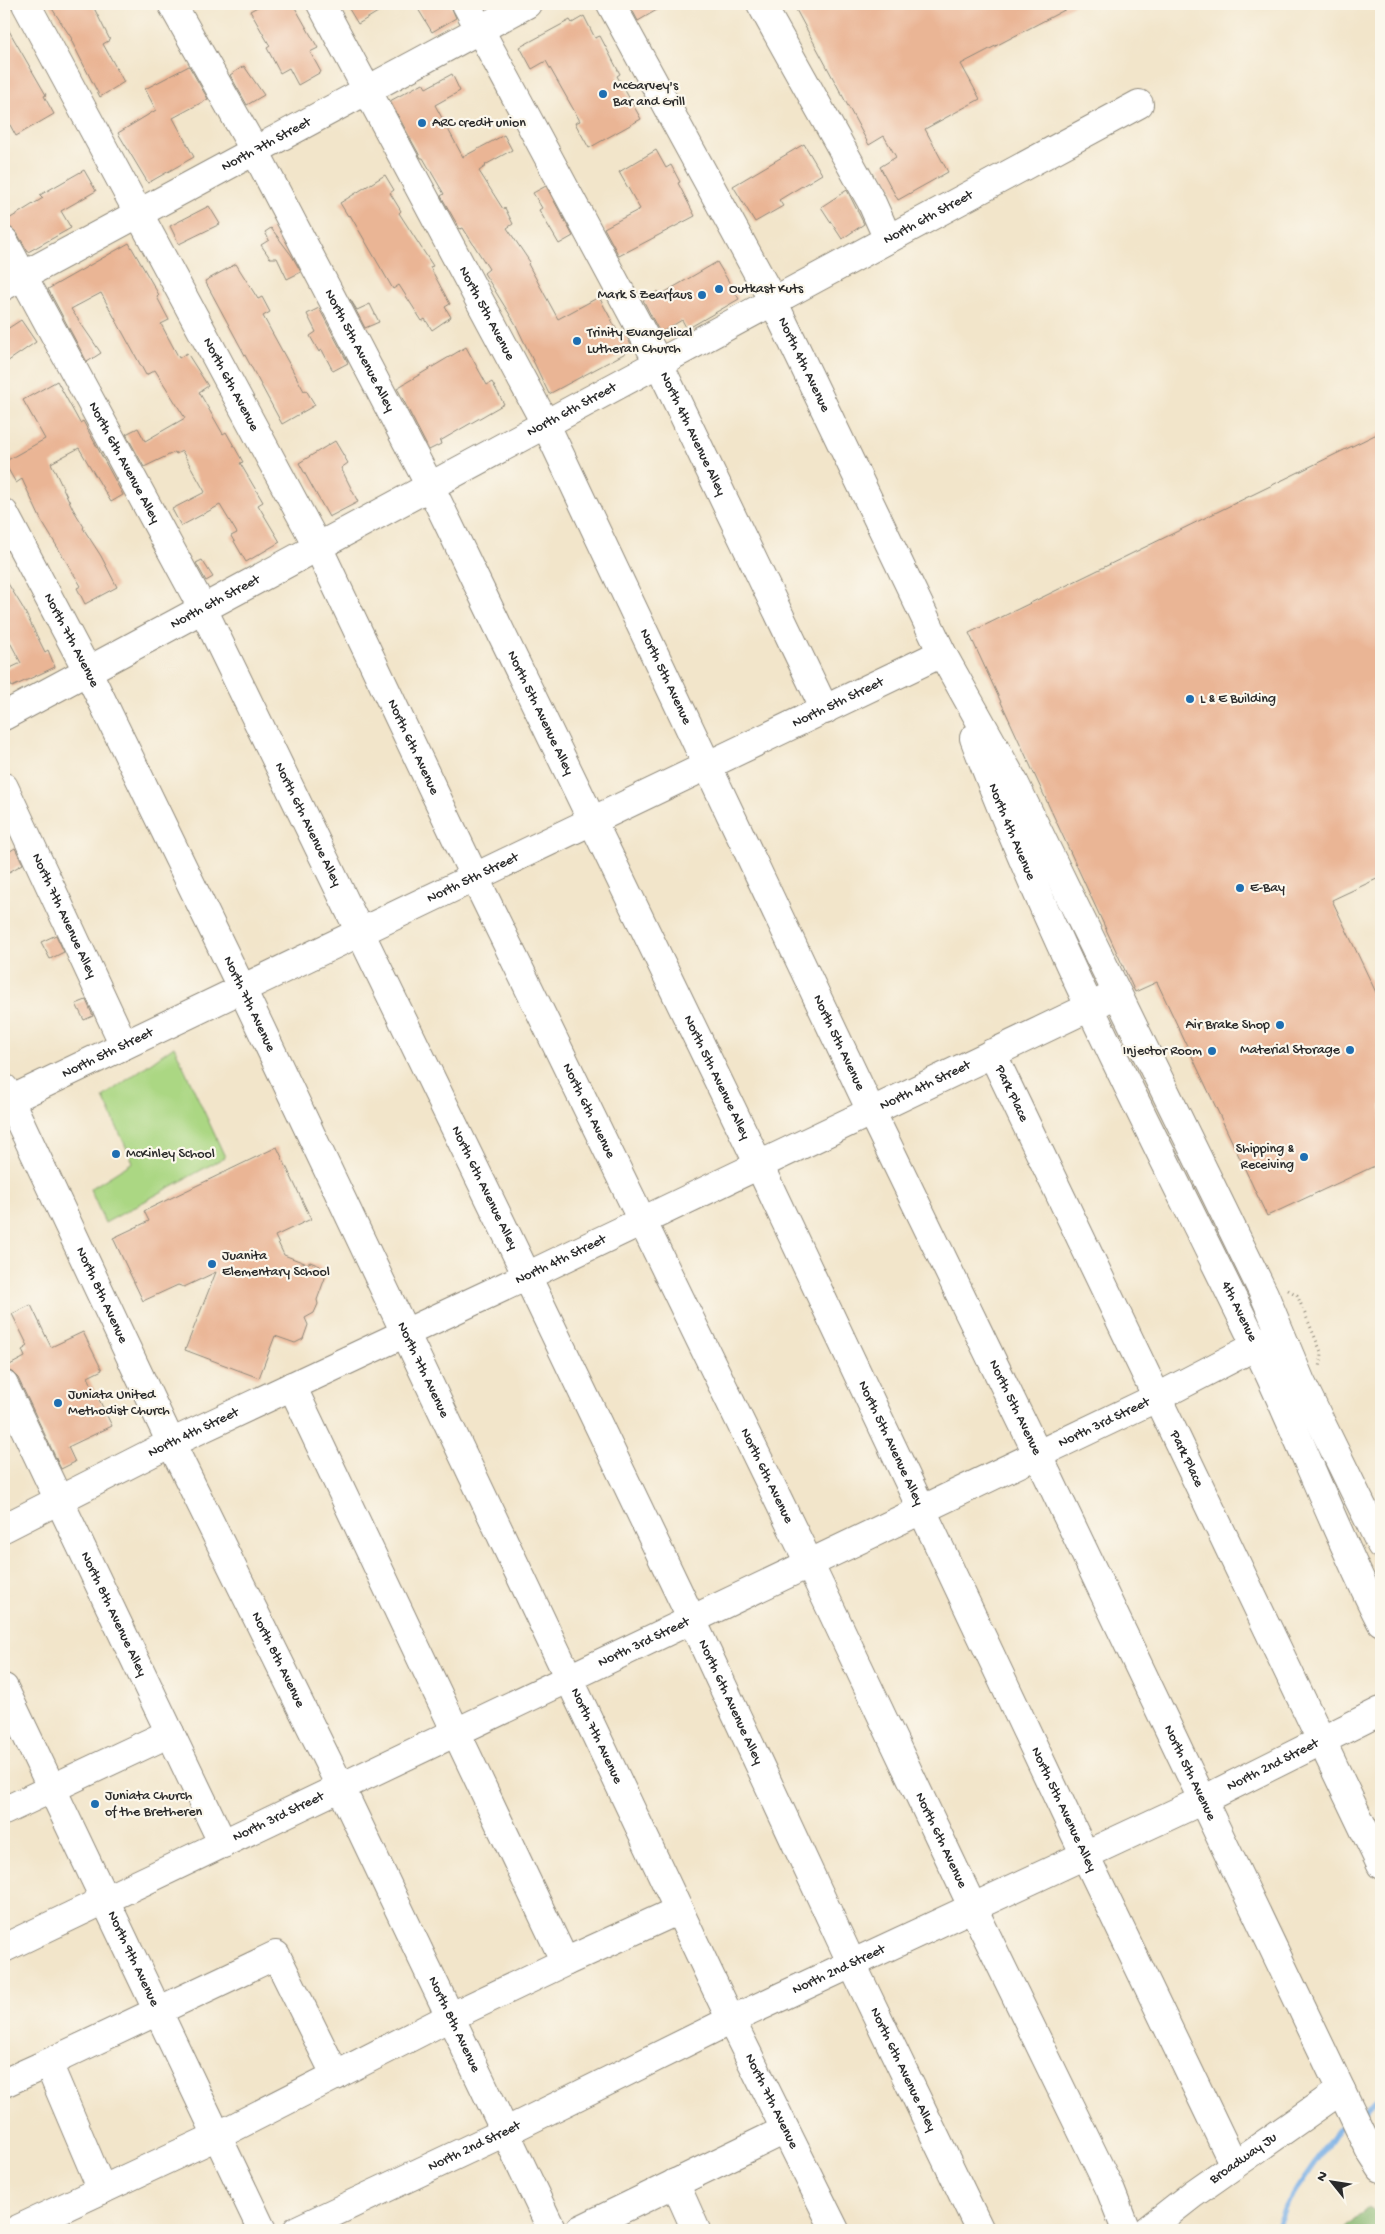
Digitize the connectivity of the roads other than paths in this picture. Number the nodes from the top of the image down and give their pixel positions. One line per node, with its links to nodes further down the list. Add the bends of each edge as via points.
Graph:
1 (26, 4): 12 (street, North 6th Avenue)
2 (172, 4): 11 (street, North 5th Avenue Alley)
3 (321, 4): 9 (street, North 5th Avenue)
4 (466, 4): 8 (street, North 4th Avenue Alley)
5 (527, 4): 8 (street, North 7th Street)
6 (611, 4): 16 (street, North 4th Avenue)
7 (761, 4): 13 (street, via 871,201)
8 (479, 29): 9 (street, North 7th Street); 17 (street, North 4th Avenue Alley)
9 (367, 90): 11 (street, North 7th Street); 18 (street, North 5th Avenue)
10 (1140, 104): 13 (street, North 6th Street)
11 (255, 151): 12 (street, North 7th Street); 19 (street, North 5th Avenue Alley)
12 (138, 214): 15 (street, North 7th Street); 21 (street, North 6th Avenue)
13 (888, 239): 16 (street, North 6th Street)
14 (4, 241): 15 (street, North 6th Avenue Alley)
15 (13, 280): 22 (street, North 6th Avenue Alley)
16 (773, 301): 17 (street, North 6th Street); 23 (street, North 4th Avenue)
17 (658, 362): 18 (street, North 6th Street); 25 (street, North 4th Avenue Alley)
18 (545, 424): 19 (street, North 6th Street); 27 (street, North 5th Avenue)
19 (430, 486): 21 (street, North 6th Street); 29 (street, North 5th Avenue Alley)
20 (4, 513): 24 (street, North 7th Avenue)
21 (318, 547): 22 (street, North 6th Street); 30 (street, North 6th Avenue)
22 (202, 609): 24 (street, North 6th Street); 31 (street, North 6th Avenue Alley)
23 (942, 652): 25 (street, North 5th Street); 33 (street, North 4th Avenue, via 1014,782); 34 (street, North 4th Avenue, via 994,791)
24 (87, 670): 26 (street, North 6th Street); 32 (street, North 7th Avenue)
25 (825, 710): 27 (street, North 5th Street)
26 (4, 716)
27 (708, 766): 29 (street, North 5th Street); 38 (street, North 5th Avenue)
28 (4, 787): 35 (street, North 7th Avenue Alley)
29 (593, 821): 30 (street, North 5th Street); 39 (street, North 5th Avenue Alley)
30 (476, 878): 31 (street, North 5th Street); 40 (street, North 6th Avenue)
31 (360, 933): 32 (street, North 5th Street); 41 (street, North 6th Avenue Alley)
32 (242, 989): 35 (street, North 5th Street); 42 (street, North 7th Avenue)
33 (1117, 994): 34 (street, North 4th Street); 43 (street, 4th Avenue)
34 (1089, 1007): 36 (street, North 4th Street); 44 (street, 4th Avenue)
35 (124, 1046): 37 (street, North 5th Street)
36 (992, 1053): 38 (street, North 4th Street); 47 (street, Park Place)
37 (6, 1097): 48 (street, North 8th Avenue)
38 (871, 1111): 39 (street, North 4th Street); 49 (street, North 5th Avenue)
39 (759, 1165): 40 (street, North 4th Street); 51 (street, North 5th Avenue Alley)
40 (643, 1221): 41 (street, North 4th Street); 54 (street, North 6th Avenue)
41 (527, 1276): 42 (street, North 4th Street); 55 (street, North 6th Avenue Alley)
42 (406, 1333): 46 (street, North 4th Street); 57 (street, North 7th Avenue)
43 (1280, 1333): 44 (street, North 3rd Street); 53 (street, 4th Avenue)
44 (1256, 1346): 47 (street, North 3rd Street); 56 (street, 4th Avenue)
45 (4, 1385): 50 (street, North 8th Avenue Alley)
46 (292, 1386): 48 (street, North 4th Street); 60 (street)
47 (1158, 1397): 49 (street, North 3rd Street); 62 (street, Park Place)
48 (171, 1443): 50 (street, North 4th Street); 64 (street, North 8th Avenue)
49 (1037, 1453): 51 (street, North 3rd Street); 65 (street, North 5th Avenue)
50 (59, 1500): 52 (street, North 4th Street); 61 (street, North 8th Avenue Alley)
51 (923, 1508): 54 (street, North 3rd Street); 68 (street, North 5th Avenue Alley)
52 (4, 1528)
53 (1381, 1545)
54 (809, 1563): 55 (street, North 3rd Street); 71 (street, North 6th Avenue)
55 (692, 1620): 57 (street, North 3rd Street); 75 (street, North 6th Avenue Alley)
56 (1381, 1622)
57 (569, 1679): 60 (street, North 3rd Street); 72 (street, North 7th Avenue)
58 (4, 1688): 63 (street, North 9th Avenue)
59 (1381, 1711): 62 (street, North 2nd Street)
60 (456, 1732): 64 (street, North 3rd Street); 74 (street)
61 (170, 1733): 63 (street); 67 (street, North 8th Avenue Alley)
62 (1321, 1741): 65 (street, North 2nd Street); 69 (street, Park Place)
63 (51, 1787): 66 (street); 70 (street, North 9th Avenue)
64 (341, 1788): 67 (street, North 3rd Street); 77 (street, North 8th Avenue)
65 (1203, 1800): 68 (street, North 2nd Street); 82 (street, North 5th Avenue)
66 (4, 1811)
67 (223, 1844): 70 (street, North 3rd Street)
68 (1085, 1855): 71 (street, North 2nd Street); 86 (street, North 5th Avenue Alley)
69 (1381, 1865)
70 (105, 1900): 73 (street, North 3rd Street); 76 (street, North 9th Avenue)
71 (972, 1908): 75 (street, North 2nd Street); 98 (street, North 6th Avenue, via 1110,2189)
72 (679, 1910): 74 (street); 78 (street, North 7th Avenue)
73 (4, 1948)
74 (565, 1962): 77 (street)
75 (852, 1964): 78 (street, North 2nd Street); 97 (street, North 6th Avenue Alley)
76 (158, 2012): 79 (street); 80 (street, via 276,1955); 85 (street, North 9th Avenue)
77 (450, 2017): 80 (street); 84 (street, North 8th Avenue)
78 (731, 2020): 83 (street, North 7th Avenue); 84 (street, North 2nd Street)
79 (48, 2063): 81 (street); 89 (street)
80 (336, 2076): 85 (street)
81 (4, 2083)
82 (1345, 2096): 86 (street, Broadway Ju); 87 (street, North 5th Avenue)
83 (785, 2130): 88 (street); 96 (street, North 7th Avenue)
84 (505, 2132): 92 (street, North 2nd Street); 93 (street, North 8th Avenue)
85 (217, 2136): 89 (street); 91 (street, North 9th Avenue)
86 (1234, 2165): 99 (street, Broadway Ju)
87 (1381, 2168)
88 (675, 2183): 94 (street); 95 (street)
89 (102, 2190): 90 (street)
90 (16, 2230)
91 (262, 2230)
92 (297, 2230)
93 (552, 2230)
94 (578, 2230)
95 (696, 2230)
96 (834, 2230)
97 (980, 2230)
98 (1126, 2230)
99 (1146, 2230)

